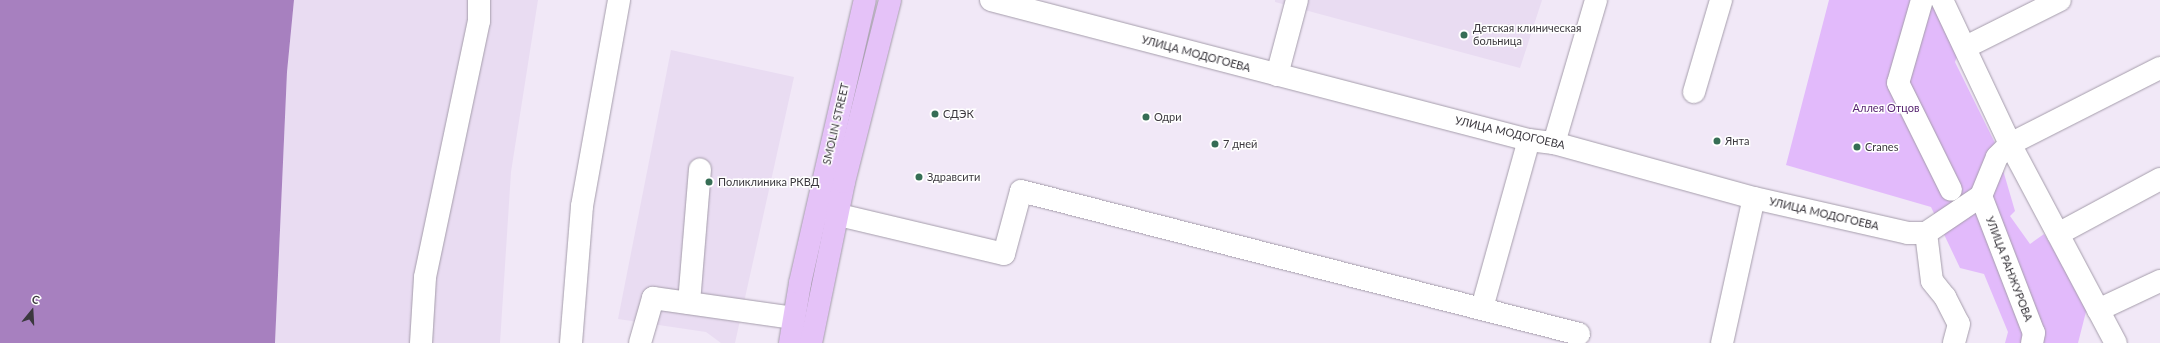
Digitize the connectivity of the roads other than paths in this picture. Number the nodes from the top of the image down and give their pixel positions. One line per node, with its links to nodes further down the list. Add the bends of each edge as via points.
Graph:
1 (479, 0): 33 (street, via 479,21 425,277)
2 (619, 0): 34 (street, via 582,206)
3 (865, 0): 24 (main road, SMOLIN STREET)
4 (890, 0): 24 (main road)
5 (990, 0): 14 (street, УЛИЦА МОДОГОЕВА)
6 (1297, 0): 14 (street)
7 (1596, 0): 17 (street)
8 (1721, 0): 15 (street)
9 (1922, 0): 21 (street, via 1898,83)
10 (1942, 0): 12 (street)
11 (2060, 0): 12 (street)
12 (1966, 47): 18 (street)
13 (2160, 68): 18 (street)
14 (1277, 74): 16 (street, УЛИЦА МОДОГОЕВА)
15 (1694, 92)
16 (1529, 140): 17 (street, УЛИЦА МОДОГОЕВА); 29 (street)
17 (1554, 143): 23 (street, УЛИЦА МОДОГОЕВА)
18 (2003, 150): 22 (street); 26 (street)
19 (700, 169): 28 (street)
20 (2160, 179): 26 (street)
21 (1951, 190)
22 (1981, 196): 25 (street); 40 (street, УЛИЦА РАНЖУРОВА, via 2034,333)
23 (1754, 198): 25 (street, УЛИЦА МОДОГОЕВА, via 1908,233); 38 (street)
24 (827, 212): 29 (street, via 1004,254 1021,191); 31 (main road, SMOLIN STREET); 37 (main road)
25 (1926, 233): 39 (street, via 1932,281 1945,297 1959,324)
26 (2058, 234): 30 (street)
27 (2160, 281): 30 (street)
28 (689, 303): 31 (street); 35 (street, via 653,298)
29 (1482, 308): 32 (street)
30 (2098, 310): 41 (street)
31 (794, 318): 36 (main road, SMOLIN STREET)
32 (1579, 334)
33 (421, 343)
34 (571, 343)
35 (640, 343)
36 (790, 343)
37 (811, 343)
38 (1722, 343)
39 (1954, 343)
40 (2032, 343)
41 (2116, 343)

